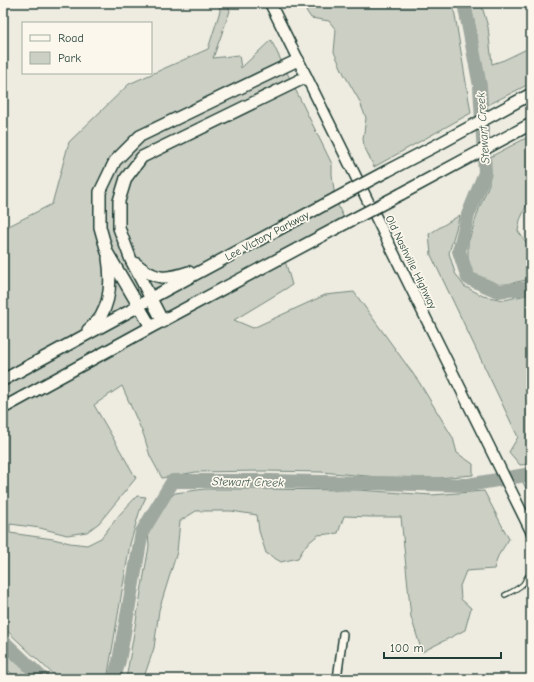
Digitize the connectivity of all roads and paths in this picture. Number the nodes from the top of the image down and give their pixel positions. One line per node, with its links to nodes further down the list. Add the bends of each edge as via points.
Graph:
1 (270, 3): 2 (main road, Old Nashville Highway)
2 (298, 60): 3 (main road, Old Nashville Highway); 7 (main road, via 140,136 115,161 100,192 100,226)
3 (306, 76): 8 (main road, via 142,157 126,178 119,201 119,228); 16 (main road, Old Nashville Highway)
4 (531, 94): 6 (main road, Lee Victory Parkway, bridge)
5 (530, 125): 11 (main road, bridge)
6 (272, 234): 8 (main road, via 251,239 176,277 156,277); 9 (main road, Lee Victory Parkway)
7 (107, 252): 10 (main road); 13 (main road, via 110,269 107,302 101,317)
8 (132, 260): 9 (main road)
9 (151, 298): 10 (main road, Lee Victory Parkway); 11 (main road)
10 (139, 306): 12 (main road); 13 (main road, Lee Victory Parkway)
11 (163, 322): 12 (main road)
12 (151, 327): 15 (main road)
13 (84, 336): 14 (main road, Lee Victory Parkway)
14 (3, 380)
15 (3, 408)
16 (531, 531)
17 (531, 573): 19 (lane, via 527,575)
18 (531, 581): 19 (lane)
19 (524, 583): 20 (lane)
20 (505, 595)
21 (343, 634): 22 (street)
22 (336, 679)

